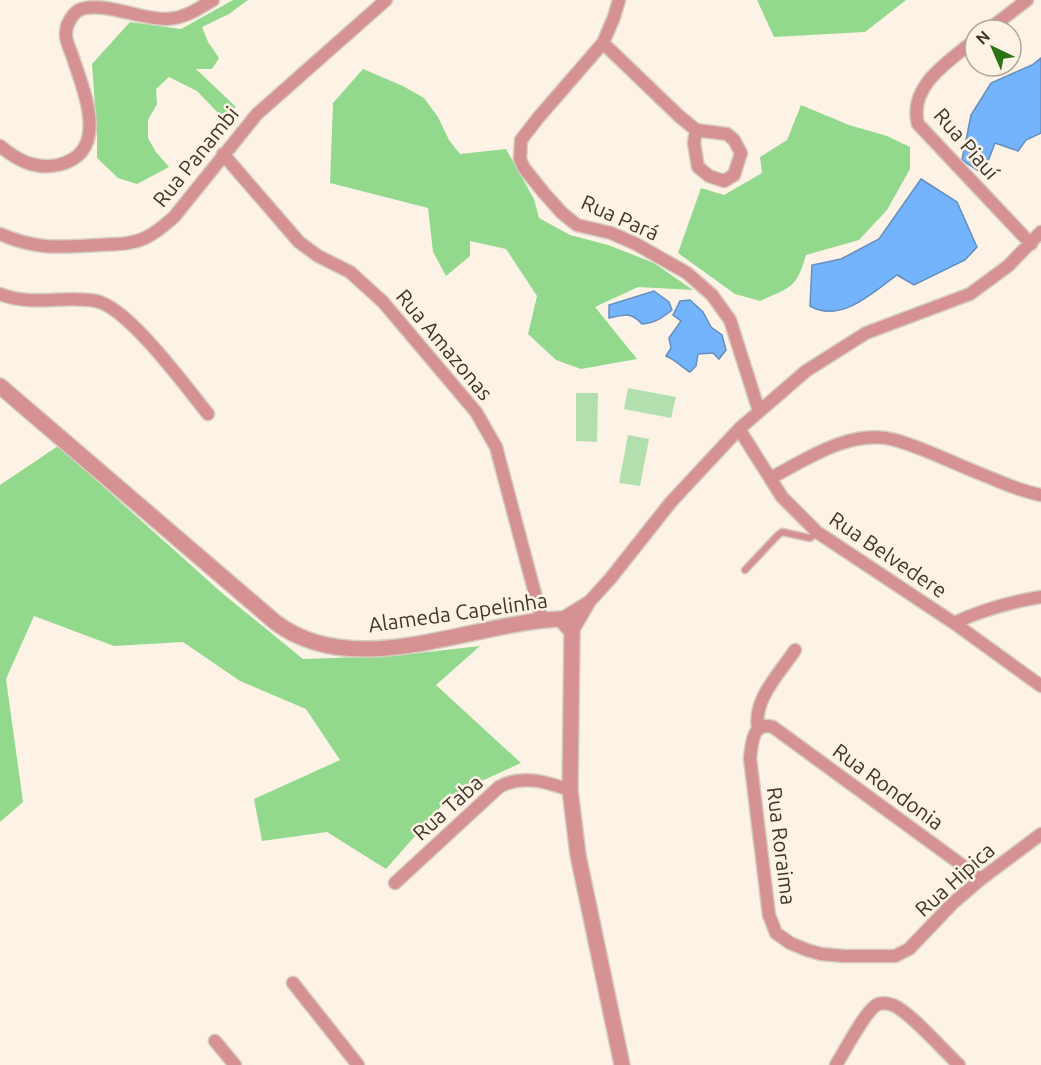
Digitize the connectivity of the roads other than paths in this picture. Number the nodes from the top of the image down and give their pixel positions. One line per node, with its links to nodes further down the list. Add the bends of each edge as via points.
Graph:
1 (213, 0): 9 (street, via 189,14 169,19 104,4 79,9 66,34 88,106 86,145 67,162 47,166 26,164)
2 (386, 0): 10 (street, Rua Panambi, via 277,95)
3 (619, 0): 6 (street, Rua Pará)
4 (1027, 0): 5 (street)
5 (1004, 18)
6 (603, 43): 8 (street); 16 (street, Rua Pará, via 521,140 520,159 550,200 577,225 636,244 687,273 712,295 730,320)
7 (963, 50): 13 (street, Rua Piauí, via 925,86 915,113 918,124)
8 (696, 129): 8 (street, via 727,134 735,140 741,153 734,175 724,181 698,167 694,149)
9 (0, 146)
10 (223, 154): 12 (street, Rua Panambi, via 174,217 143,239 124,244 50,248); 26 (street, Rua Amazonas, via 299,242 350,272 383,302 482,421 496,447)
11 (1041, 232): 13 (street)
12 (0, 234)
13 (1031, 244): 16 (street, via 970,294 866,333 806,371)
14 (0, 294): 17 (street, via 35,302 96,301 114,309 132,324)
15 (0, 386): 26 (street, Alameda Capelinha, via 275,622 303,640 339,649 384,648)
16 (759, 411): 18 (street)
17 (208, 414)
18 (739, 429): 19 (street, Rua Belvedere); 24 (street, via 671,502)
19 (771, 478): 20 (street, via 838,445 859,439 894,439 1016,489); 21 (street, Rua Belvedere, via 782,497)
20 (1041, 495)
21 (818, 532): 22 (lane, via 810,538 782,532); 27 (street, Rua Belvedere)
22 (745, 570)
23 (1041, 597): 27 (street, via 1008,603)
24 (590, 601): 25 (street); 28 (street)
25 (561, 619): 26 (street, Alameda Capelinha); 28 (street, Alameda Capelinha)
26 (542, 620)
27 (954, 623): 30 (street, Rua Belvedere)
28 (572, 632): 32 (street, Alameda Capelinha)
29 (795, 650): 31 (street, via 759,703)
30 (1041, 686)
31 (758, 728): 34 (street, Rua Rondonia, via 773,727); 36 (street, Rua Roraima, via 750,759 769,915 776,933 790,943 821,954)
32 (570, 790): 35 (street, Rua Taba, via 524,780 499,787); 41 (street, Alameda Capelinha, via 578,855)
33 (1041, 834): 34 (street, Rua Hipica)
34 (981, 879): 36 (street, Rua Hipica, via 909,949)
35 (395, 883)
36 (895, 956)
37 (293, 983): 40 (street)
38 (215, 1041): 39 (street)
39 (235, 1065)
40 (358, 1065)
41 (622, 1065)
42 (836, 1065): 43 (street, via 869,1014 885,1003 895,1005)
43 (959, 1065)

